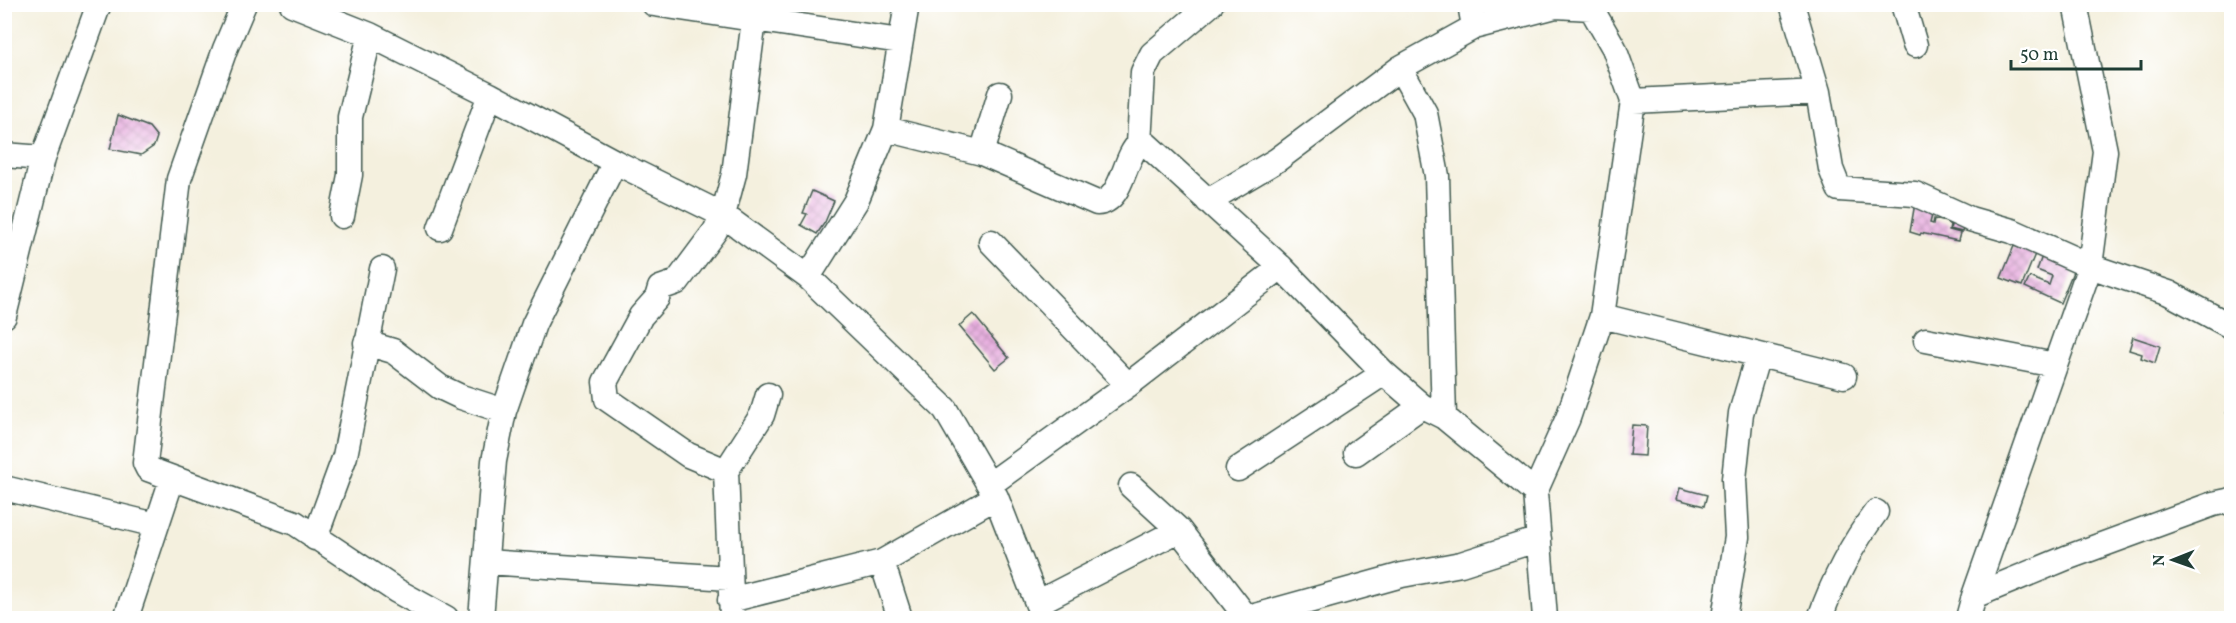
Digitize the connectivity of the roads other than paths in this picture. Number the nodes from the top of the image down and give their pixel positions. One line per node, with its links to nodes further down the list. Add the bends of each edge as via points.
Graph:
1 (99, 4): 25 (street)
2 (244, 4): 53 (street, via 179,179 145,463 148,469)
3 (292, 4): 13 (street)
4 (654, 4): 12 (street)
5 (907, 4): 14 (street)
6 (1211, 4): 22 (street, via 1152,54 1143,72)
7 (1792, 4): 17 (street)
8 (1903, 4): 15 (street)
9 (2075, 4): 32 (street, via 2104,151)
10 (1592, 6): 11 (street); 20 (street, via 1614,48)
11 (1472, 16): 16 (street)
12 (754, 20): 14 (street); 28 (street, via 734,174)
13 (370, 35): 19 (street); 29 (street, via 350,117 350,175)
14 (900, 40): 21 (street)
15 (1915, 45)
16 (1400, 68): 27 (street, via 1278,160); 49 (street, via 1425,113 1437,176)
17 (1818, 92): 20 (street); 32 (street, via 1831,169 1839,189 1915,195 1971,219 2012,231)
18 (1000, 94): 23 (street)
19 (490, 95): 26 (street); 30 (street)
20 (1633, 101): 37 (street)
21 (886, 129): 23 (street); 35 (street, via 856,201)
22 (1139, 144): 23 (street, via 1133,148 1121,180 1104,203); 27 (street, via 1146,144)
23 (982, 153)
24 (4, 155): 25 (street)
25 (43, 158): 36 (street)
26 (615, 162): 28 (street); 48 (street, via 534,324)
27 (1208, 201): 33 (street)
28 (723, 215): 35 (street); 52 (street, via 677,282 660,288 657,298 641,316 605,382 604,391 607,399 688,455)
29 (342, 216)
30 (440, 228)
31 (991, 242): 45 (street)
32 (2090, 266): 38 (street, via 2169,293); 42 (street)
33 (1281, 267): 43 (street); 45 (street)
34 (382, 269): 40 (street)
35 (808, 277): 56 (street, via 945,409)
36 (5, 313)
37 (1602, 316): 41 (street); 57 (street, via 1568,418)
38 (2232, 327)
39 (1926, 340): 42 (street)
40 (366, 343): 48 (street, via 393,351 440,387); 62 (street, via 345,456)
41 (1758, 356): 44 (street); 75 (street, via 1741,413 1734,479 1737,537)
42 (2055, 365): 67 (street)
43 (1384, 373): 47 (street); 51 (street)
44 (1844, 376)
45 (1128, 385): 56 (street)
46 (768, 395): 52 (street, via 762,415)
47 (1422, 406): 49 (street); 50 (street)
48 (504, 411): 64 (street, via 494,461)
49 (1444, 417): 57 (street)
50 (1356, 453)
51 (1238, 469)
52 (726, 471): 66 (street)
53 (172, 479): 60 (street); 62 (street, via 295,524)
54 (1131, 486): 61 (street)
55 (4, 488): 60 (street)
56 (993, 491): 65 (street); 68 (street)
57 (1535, 492): 63 (street)
58 (2232, 500): 67 (street, via 2066,558)
59 (1876, 512): 76 (street, via 1828,595)
60 (156, 525): 69 (street)
61 (1179, 530): 68 (street); 73 (street)
62 (315, 538): 70 (street)
63 (1539, 539): 73 (street, via 1461,564 1402,575); 74 (street)
64 (487, 562): 66 (street); 71 (street)
65 (882, 562): 66 (street); 72 (street)
66 (730, 599)
67 (1971, 607)
68 (1040, 611)
69 (126, 618)
70 (446, 618)
71 (481, 618)
72 (900, 618)
73 (1248, 618)
74 (1545, 618)
75 (1724, 618)
76 (1820, 618)

